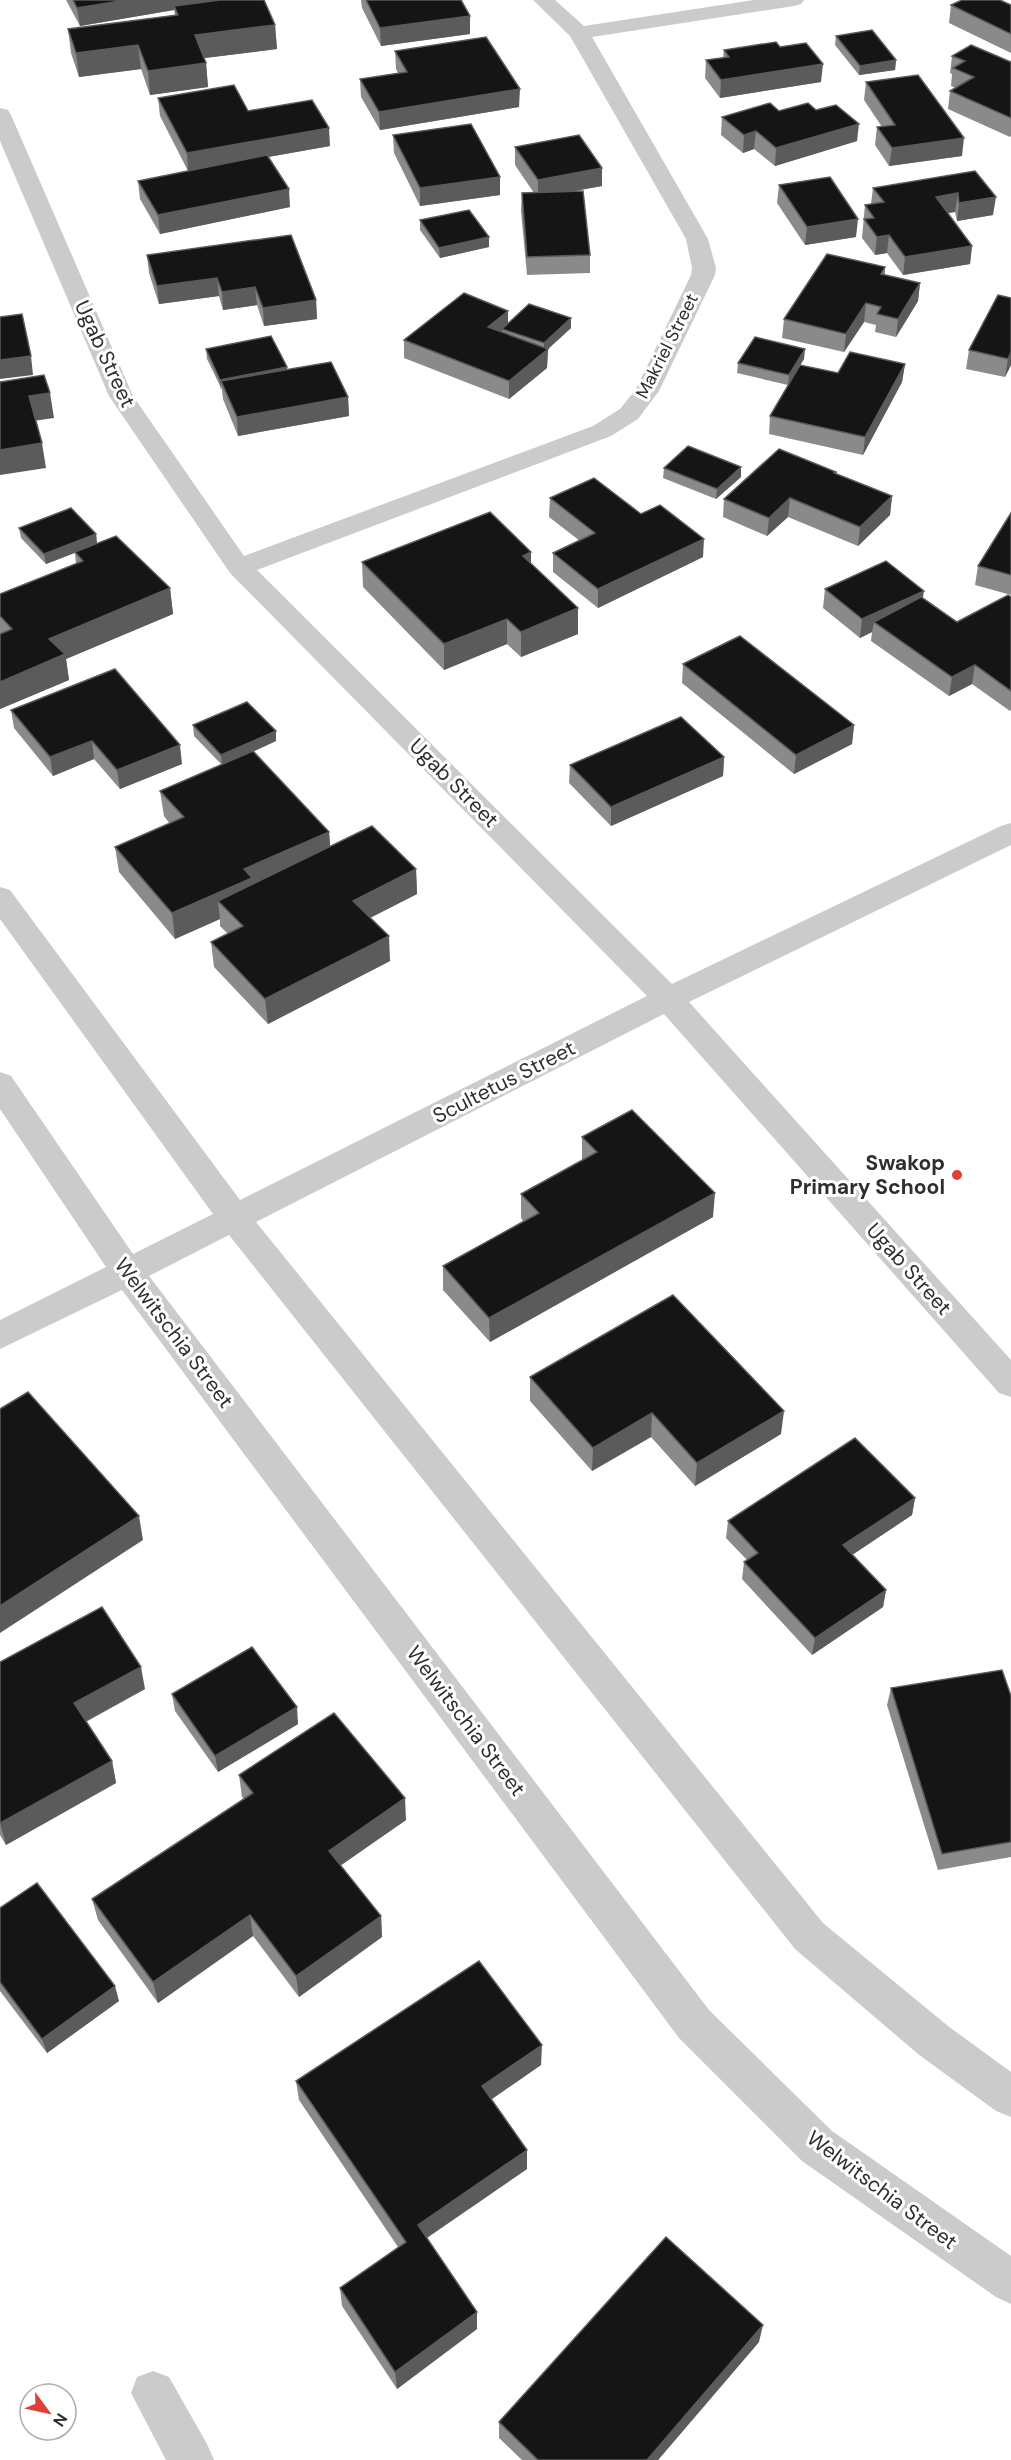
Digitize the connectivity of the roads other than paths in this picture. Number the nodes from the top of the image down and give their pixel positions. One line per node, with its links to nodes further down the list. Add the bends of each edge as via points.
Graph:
1 (543, 0): 3 (street, Makriel Street)
2 (794, 0): 3 (street)
3 (579, 33): 5 (street, Makriel Street, via 697,239 702,258 703,275 647,391 629,414 602,431)
4 (0, 115): 5 (street, Ugab Street, via 121,396)
5 (239, 567): 8 (street, Ugab Street)
6 (1011, 833): 8 (street, Scultetus Street)
7 (0, 897): 10 (street)
8 (668, 999): 10 (street, Scultetus Street); 13 (street, Ugab Street)
9 (0, 1084): 11 (street, Welwitschia Street)
10 (235, 1219): 11 (street, Scultetus Street); 14 (street, via 809,1936 933,2040)
11 (127, 1272): 12 (street, Scultetus Street); 15 (street, Welwitschia Street, via 694,2024 817,2146)
12 (0, 1336)
13 (1011, 1383)
14 (1011, 2097)
15 (1011, 2282)
16 (153, 2393): 17 (street)
17 (191, 2460)

